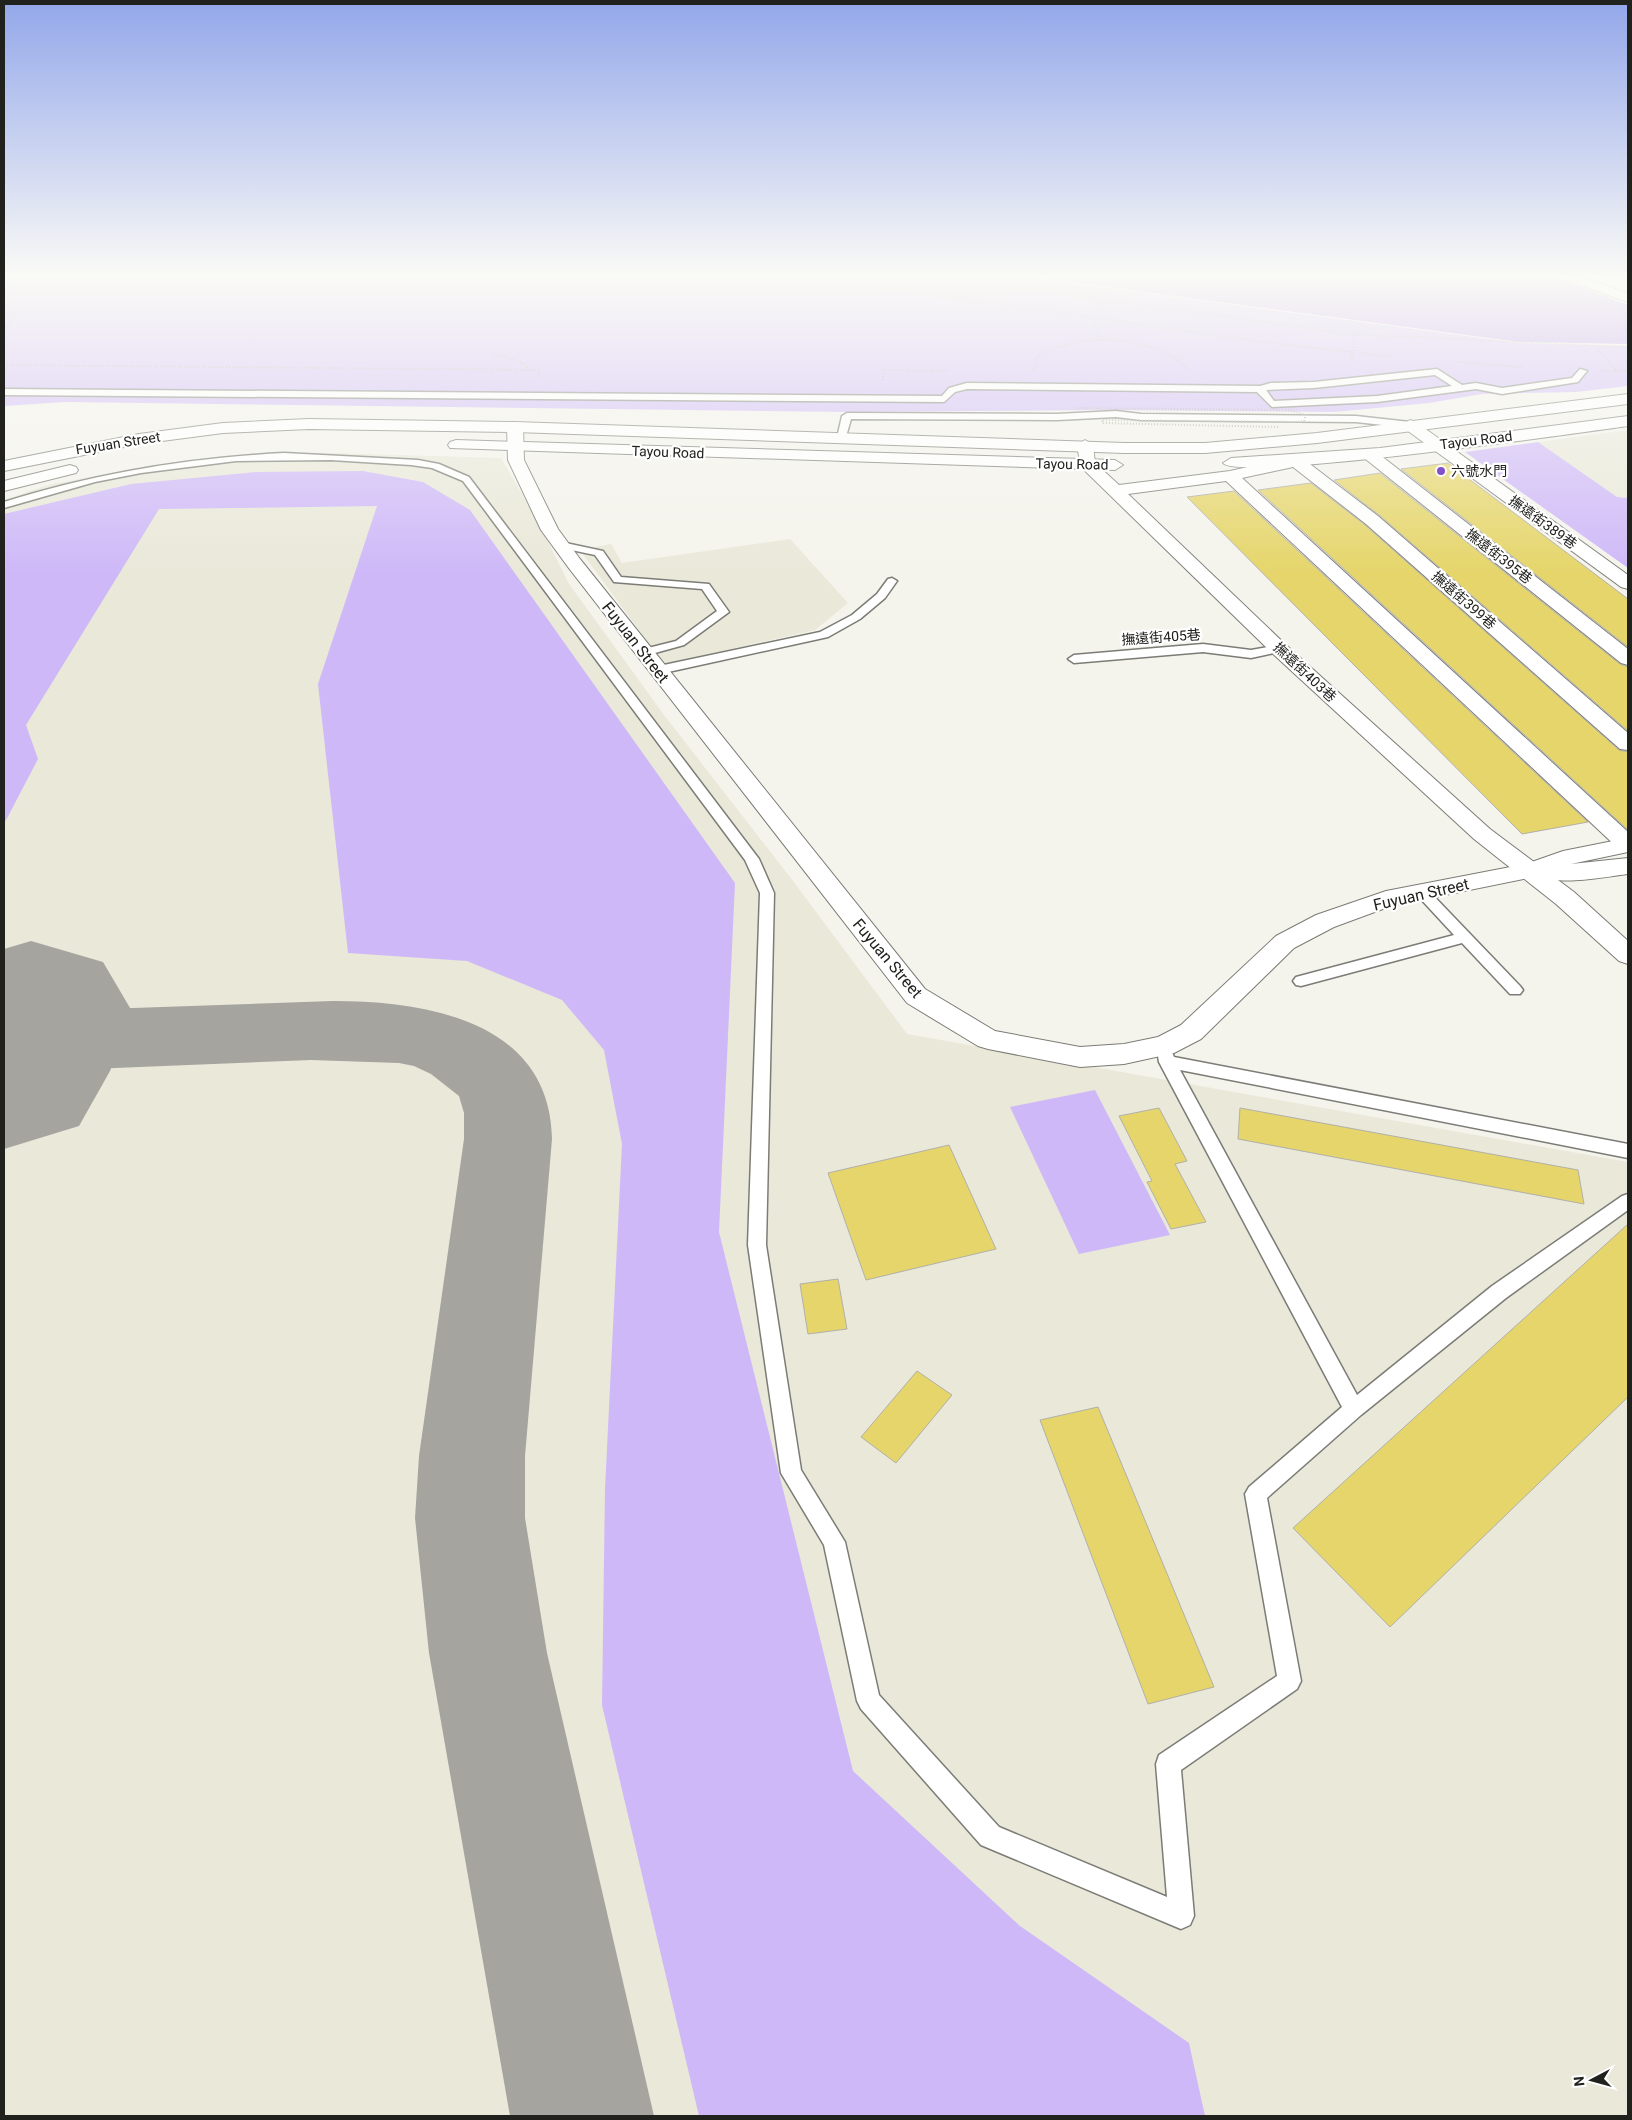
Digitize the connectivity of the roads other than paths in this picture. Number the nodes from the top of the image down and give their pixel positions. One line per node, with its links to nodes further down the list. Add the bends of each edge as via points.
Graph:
1 (1390, 377): 5 (lane)
2 (1444, 377): 4 (lane)
3 (1578, 377): 4 (lane, via 1575,380 1502,391 1476,386)
4 (1460, 388): 7 (lane)
5 (1260, 389): 9 (lane, via 967,386 952,390); 10 (lane)
6 (4, 392): 9 (lane)
7 (1377, 398): 10 (lane); 14 (lane)
8 (1628, 399): 14 (street, Tayou Road)
9 (944, 400): 11 (lane, via 952,406 971,411)
10 (1272, 404): 12 (lane, via 1270,412)
11 (1087, 414): 12 (lane); 16 (lane, via 1057,417 846,416)
12 (1116, 414): 14 (lane, via 1356,419)
13 (1628, 421): 19 (street, Tayou Road)
14 (1410, 425): 19 (street, 撫遠街389巷); 22 (street, Tayou Road, via 1317,438 1205,448 1124,448)
15 (515, 428): 16 (street, Tayou Road); 20 (street, Fuyuan Street); 26 (street, Fuyuan Street, via 309,424 223,428 139,438)
16 (842, 438): 22 (street, Tayou Road)
17 (367, 443): 28 (street, Fuyuan Street, via 275,443 156,454 94,464)
18 (436, 445): 20 (street)
19 (1438, 445): 21 (street, Tayou Road); 33 (street, 撫遠街389巷)
20 (514, 447): 22 (street, Tayou Road); 31 (street, Fuyuan Street, via 516,460 550,530)
21 (1369, 454): 23 (street, Tayou Road); 37 (street, 撫遠街395巷)
22 (1086, 455): 25 (street, Tayou Road); 29 (street, 撫遠街403巷)
23 (1296, 461): 24 (street, Tayou Road); 27 (street); 39 (street, 撫遠街399巷, via 1379,526)
24 (1182, 464)
25 (1134, 465)
26 (4, 466)
27 (1230, 476): 29 (street); 40 (street)
28 (4, 486)
29 (1115, 491): 34 (street, 撫遠街403巷)
30 (4, 505): 51 (lane, via 48,490 138,471 240,458 340,456 431,465 466,479 752,859 768,894 757,1245 791,1473 834,1542 869,1701 990,1836 1182,1916 1168,1764 1289,1681 1256,1494)
31 (567, 554): 35 (street, Fuyuan Street); 35 (lane, via 599,553 618,580 705,586 723,612 680,643)
32 (892, 581): 38 (lane, via 881,596 856,617 824,635)
33 (1628, 583)
34 (1280, 649): 36 (lane, 撫遠街405巷, via 1251,654 1203,648); 42 (street, 撫遠街403巷, via 1489,840)
35 (644, 652): 38 (street, Fuyuan Street)
36 (1074, 659)
37 (1628, 659)
38 (659, 670): 48 (street, Fuyuan Street, via 916,996 988,1039 1080,1057)
39 (1628, 744)
40 (1628, 845): 42 (street, Fuyuan Street, via 1571,856)
41 (1628, 866): 42 (street, Fuyuan Street, via 1587,872)
42 (1531, 871): 43 (street, Fuyuan Street); 45 (street, 撫遠街403巷)
43 (1422, 892): 44 (lane); 48 (street, Fuyuan Street, via 1386,899 1325,920 1285,942)
44 (1465, 936): 46 (lane); 47 (lane)
45 (1628, 955)
46 (1301, 981)
47 (1516, 990)
48 (1165, 1054): 49 (lane); 51 (lane)
49 (1628, 1150)
50 (1628, 1201): 51 (lane, via 1499,1292)
51 (1354, 1409)

